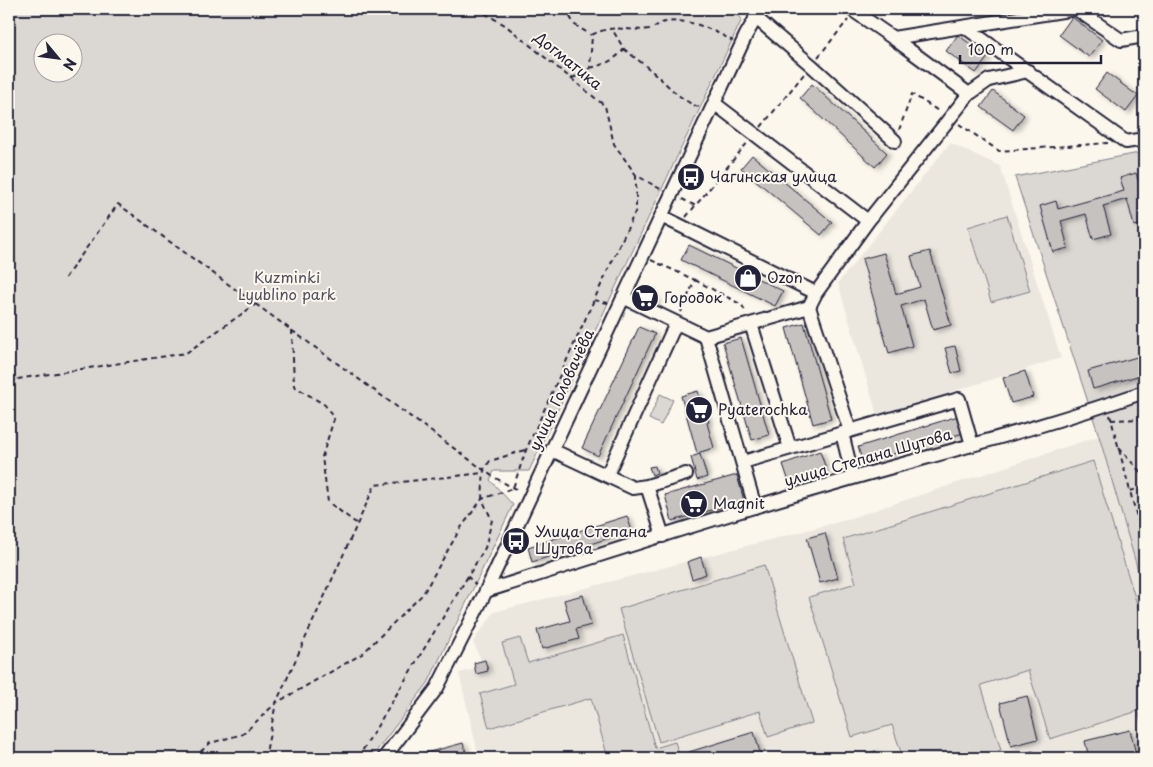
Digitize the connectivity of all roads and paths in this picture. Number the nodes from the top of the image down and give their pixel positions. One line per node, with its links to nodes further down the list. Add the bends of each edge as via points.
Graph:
1 (477, 9): 16 (path, Догматика, via 505,25)
2 (566, 9): 8 (path, via 575,25)
3 (1075, 9): 6 (street); 9 (street, via 1121,40)
4 (853, 10): 10 (street); 13 (path)
5 (755, 15): 11 (street, улица Головачёва); 13 (street)
6 (965, 26): 10 (street); 15 (street)
7 (612, 28): 8 (path); 11 (path, via 649,28 666,22 694,23); 12 (path)
8 (592, 35): 14 (path)
9 (1144, 36)
10 (893, 38): 17 (street)
11 (742, 43): 18 (street, улица Головачёва)
12 (624, 50): 14 (path, via 610,61); 18 (path, via 686,102)
13 (811, 65): 20 (path); 22 (street)
14 (590, 68): 16 (path)
15 (1028, 72): 17 (street, via 988,80); 23 (street)
16 (572, 78): 24 (path, Догматика, via 605,106 614,144)
17 (969, 94): 19 (street)
18 (712, 107): 20 (street); 25 (street, улица Головачёва)
19 (950, 118): 22 (path, via 912,94); 23 (path, via 999,151); 28 (street)
20 (754, 134): 26 (path); 28 (street)
21 (1144, 139): 23 (street)
22 (895, 142)
23 (1126, 142)
24 (636, 175): 25 (path); 34 (path, via 636,210)
25 (675, 195): 26 (path); 27 (street, улица Головачёва)
26 (696, 206): 29 (path)
27 (661, 216): 29 (street); 30 (street, улица Головачёва)
28 (868, 221): 33 (street)
29 (680, 225): 33 (street)
30 (642, 256): 32 (path); 35 (street, улица Головачёва)
31 (65, 278): 36 (path, via 118,204)
32 (695, 280): 38 (path); 39 (path, via 742,305)
33 (816, 293): 37 (street)
34 (594, 300): 35 (path); 51 (path)
35 (621, 303): 38 (street); 52 (street, улица Головачёва)
36 (256, 304): 40 (path); 42 (path, via 186,353)
37 (809, 307): 39 (street); 47 (street)
38 (676, 323): 41 (street); 57 (street)
39 (751, 324): 41 (street); 50 (street)
40 (292, 330): 54 (path); 67 (path, via 294,386 325,405 334,418 322,457 328,502)
41 (706, 337): 53 (street)
42 (9, 379)
43 (1144, 392): 44 (street, улица Степана Шутова)
44 (1107, 406): 46 (path); 48 (street, улица Степана Шутова)
45 (1144, 419): 46 (path)
46 (1111, 420): 49 (path)
47 (846, 432): 48 (street, via 958,400); 50 (street); 59 (street)
48 (972, 445): 59 (street, улица Степана Шутова)
49 (1118, 446): 58 (path); 63 (path)
50 (790, 448): 53 (street)
51 (526, 450): 54 (path, via 490,461); 62 (path)
52 (552, 450): 57 (street); 64 (street, улица Головачёва)
53 (742, 462): 66 (street)
54 (484, 469): 55 (path); 62 (path)
55 (482, 473): 65 (path); 67 (path, via 375,485)
56 (686, 474): 60 (street)
57 (607, 475): 60 (street, via 633,488)
58 (1144, 476)
59 (853, 478): 66 (street, улица Степана Шутова)
60 (647, 486): 68 (street)
61 (1144, 487): 63 (path)
62 (513, 488): 64 (path); 65 (path)
63 (1130, 492): 69 (path)
64 (531, 494): 71 (street, улица Головачёва)
65 (482, 499): 70 (path, via 492,520 485,548); 72 (path, via 460,529 423,594 362,654)
66 (755, 507): 68 (street, улица Степана Шутова)
67 (357, 524): 72 (path)
68 (663, 536): 71 (street, улица Степана Шутова)
69 (1144, 544)
70 (467, 576): 71 (path); 75 (path)
71 (486, 591): 76 (street, улица Головачёва, via 437,688)
72 (276, 703): 73 (path, via 243,734 210,743); 74 (path)
73 (194, 758)
74 (265, 758)
75 (358, 758)
76 (384, 758)

